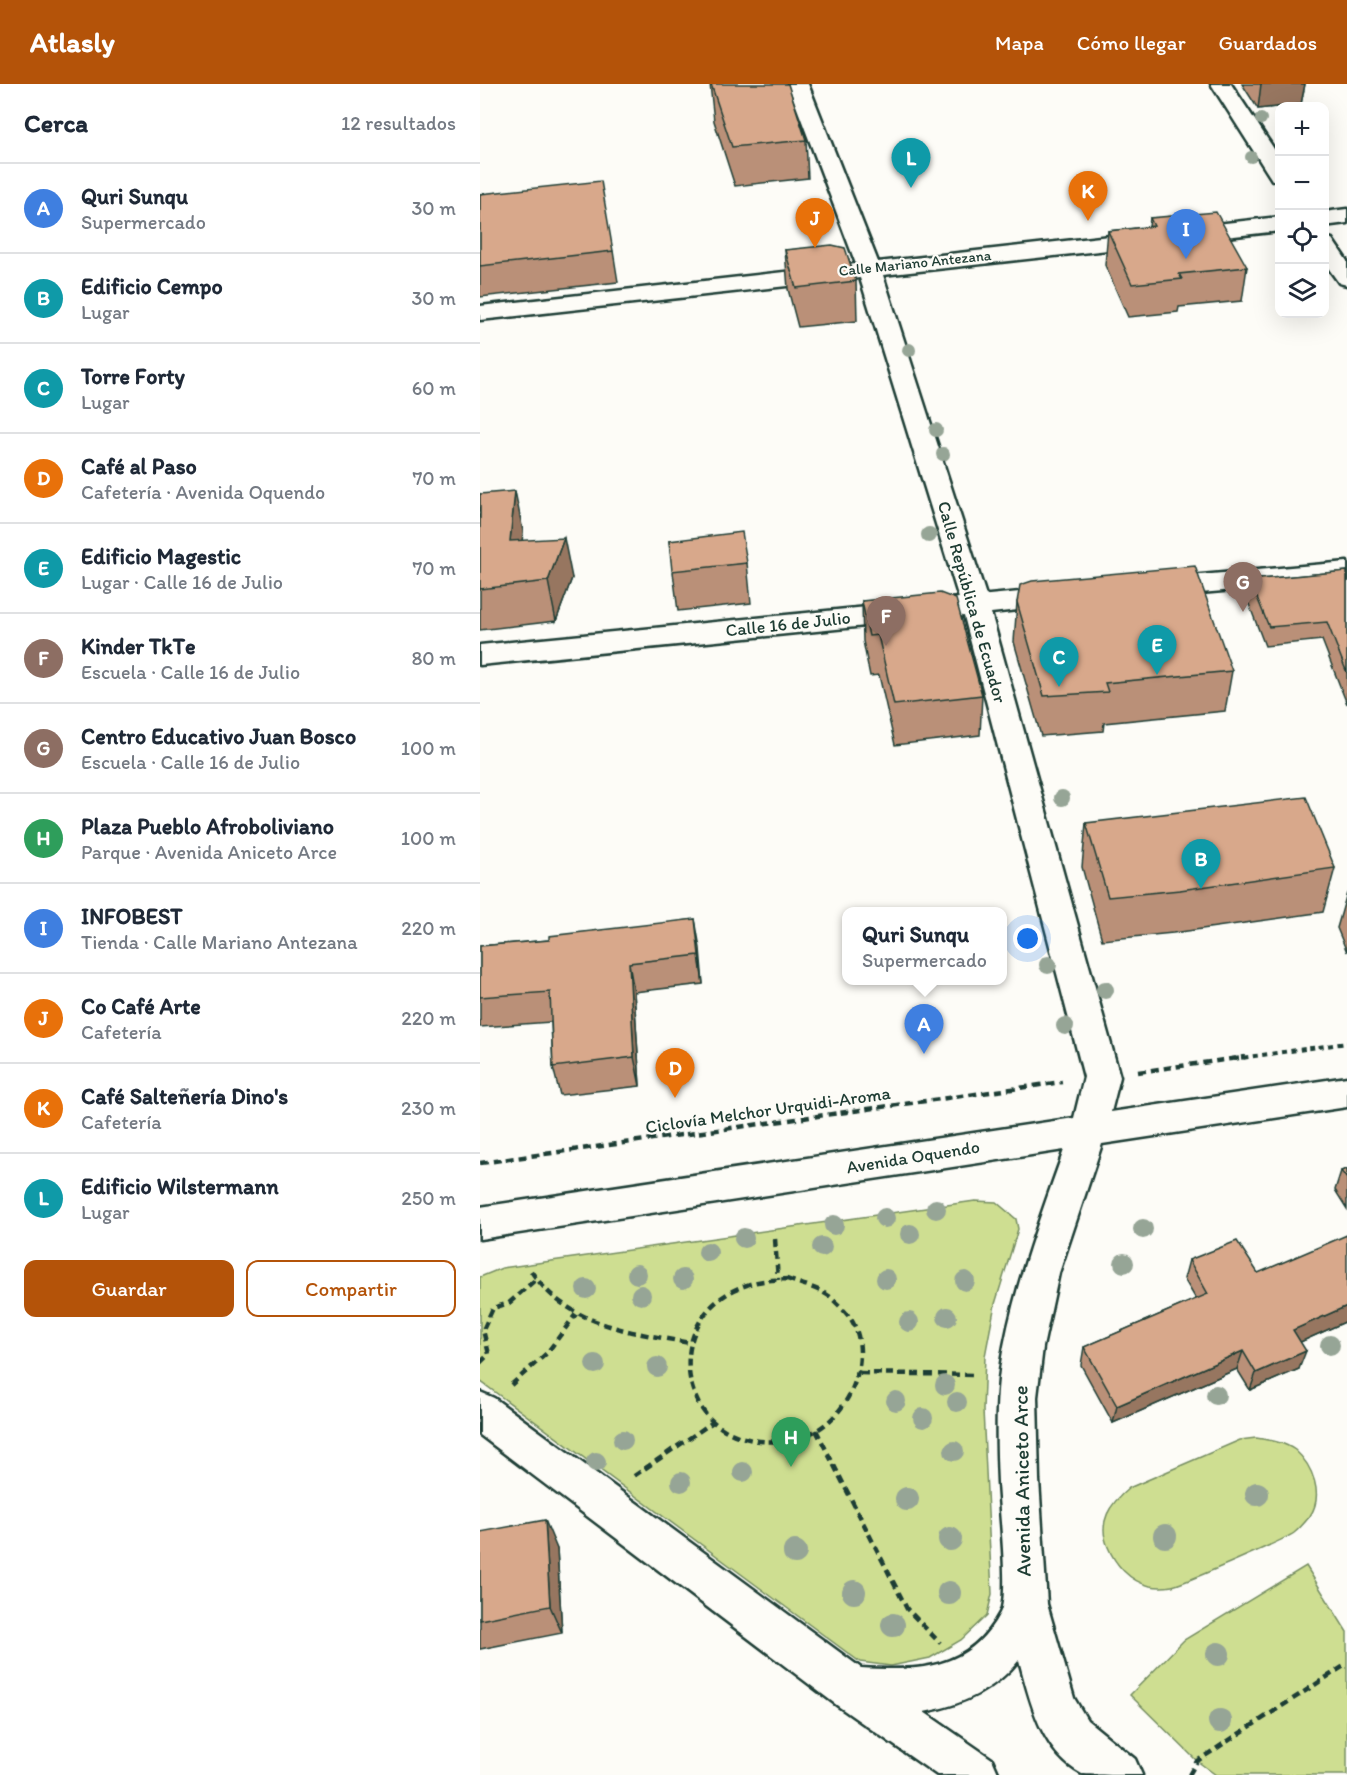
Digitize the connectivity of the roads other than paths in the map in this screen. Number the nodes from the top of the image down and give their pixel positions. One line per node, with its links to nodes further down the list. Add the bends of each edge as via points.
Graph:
1 (798, 84): 8 (main road, Calle República de Ecuador)
2 (1221, 84): 3 (main road)
3 (1275, 167)
4 (1347, 216): 5 (main road)
5 (1329, 218)
6 (1275, 225): 8 (main road, Calle Mariano Antezana)
7 (1329, 251): 9 (main road)
8 (869, 268): 10 (main road, Calle Mariano Antezana); 14 (main road, Calle República de Ecuador)
9 (1347, 278)
10 (480, 313)
11 (1347, 571): 12 (main road)
12 (1125, 591)
13 (1090, 594): 14 (main road, Calle 16 de Julio)
14 (975, 604): 15 (main road, Calle 16 de Julio); 17 (main road, Calle República de Ecuador, via 1102,1077)
15 (480, 655)
16 (1347, 1092): 17 (main road, Avenida Oquendo)
17 (1089, 1130): 18 (main road, Avenida Oquendo); 20 (main road, Avenida Aniceto Arce, via 1040,1273 1023,1347 1018,1387 1018,1480)
18 (480, 1223)
19 (494, 1400): 21 (main road)
20 (1026, 1604): 21 (main road, via 1011,1636 984,1667 954,1685 909,1693); 23 (main road, Avenida Aniceto Arce, via 1054,1707 1071,1736)
21 (854, 1690): 22 (main road)
22 (976, 1775)
23 (1119, 1775)

